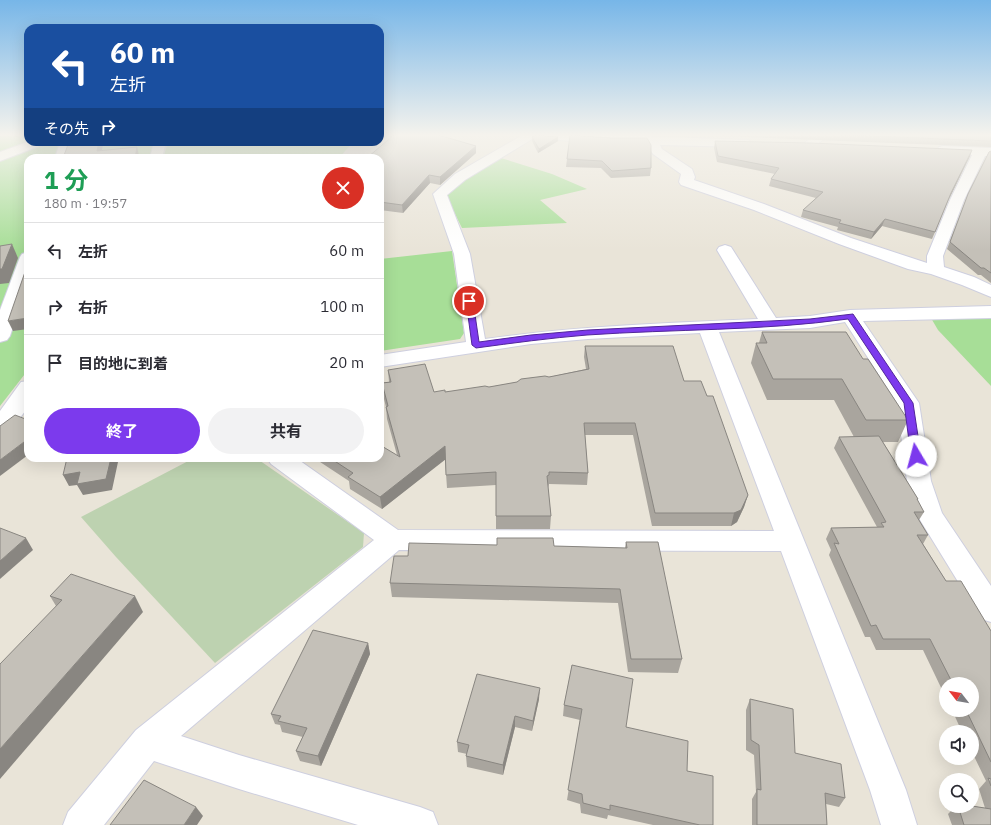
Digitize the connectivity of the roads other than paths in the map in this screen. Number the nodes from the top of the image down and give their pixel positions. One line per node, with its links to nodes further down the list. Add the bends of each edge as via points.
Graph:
1 (468, 172): 13 (street, via 440,194 462,254)
2 (687, 172): 6 (street, via 686,182 845,241)
3 (973, 172): 6 (street, via 957,200 936,256)
4 (725, 250): 10 (street)
5 (24, 268): 12 (street)
6 (936, 270): 7 (street)
7 (991, 292)
8 (991, 312): 9 (street)
9 (850, 316): 10 (street); 20 (street, via 908,403 919,481 930,515)
10 (770, 324): 11 (street)
11 (707, 327): 13 (street, via 588,333); 19 (street)
12 (0, 336)
13 (476, 345): 14 (street)
14 (384, 360)
15 (24, 395): 16 (street)
16 (13, 416)
17 (284, 462): 18 (street)
18 (393, 540): 19 (street); 21 (street)
19 (791, 541): 24 (street, via 888,790)
20 (991, 610)
21 (148, 742): 22 (street); 23 (street, via 268,781)
22 (81, 825)
23 (420, 825)
24 (899, 825)

